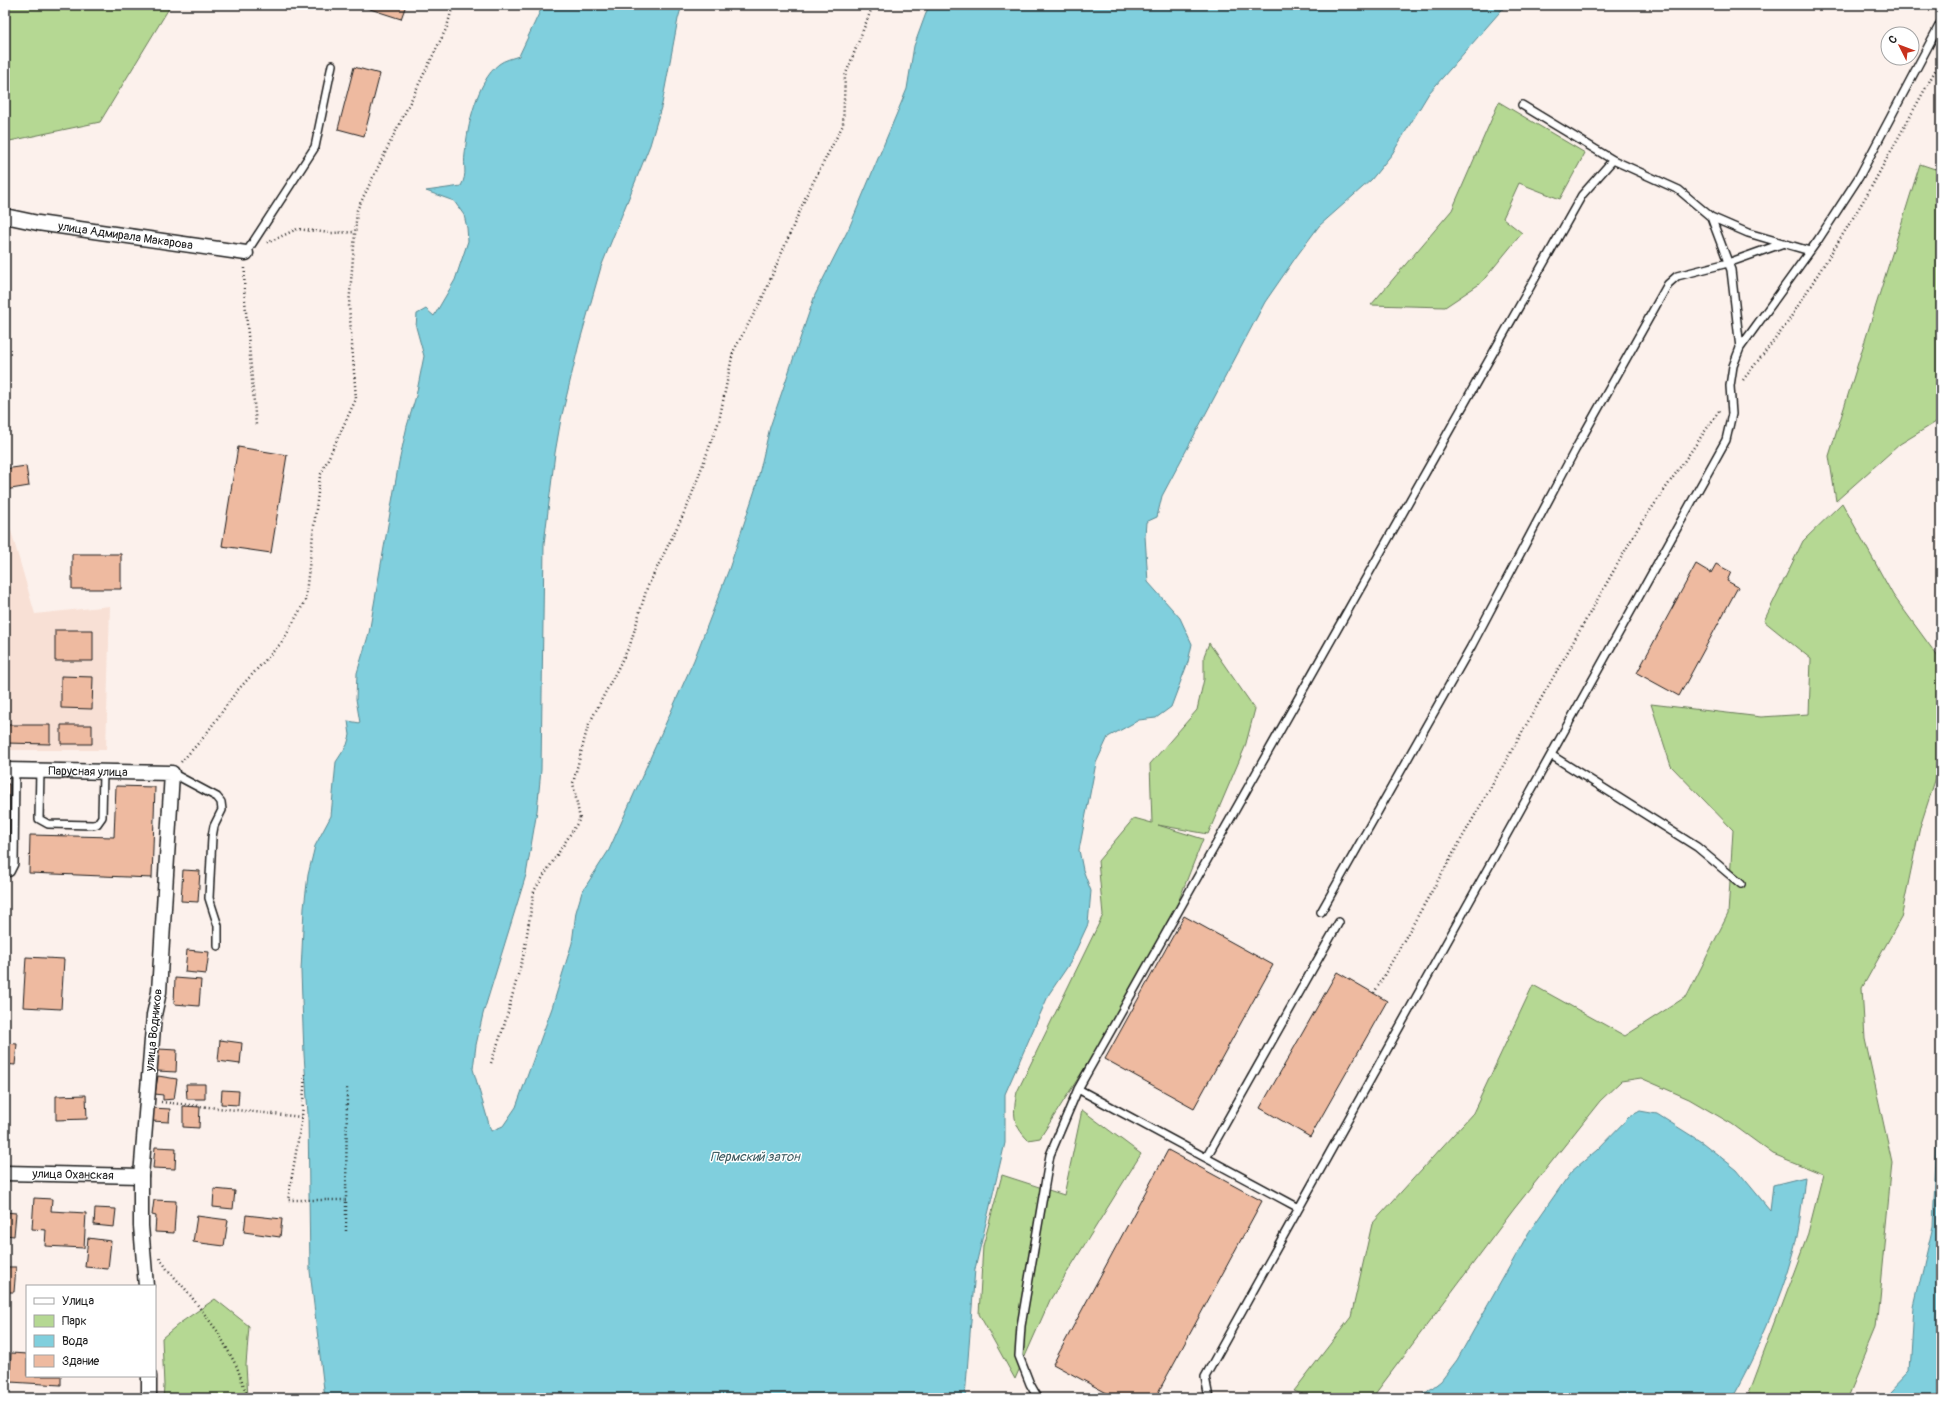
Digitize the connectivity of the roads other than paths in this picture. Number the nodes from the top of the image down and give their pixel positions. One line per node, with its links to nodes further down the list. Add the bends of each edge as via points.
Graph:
1 (1941, 22): 8 (lane, via 1859,177)
2 (332, 65): 9 (lane, via 315,147)
3 (1522, 105): 4 (lane)
4 (1613, 160): 6 (lane, via 1679,190); 22 (lane, via 1582,195)
5 (5, 216): 9 (street, улица Адмирала Макарова)
6 (1711, 217): 7 (lane, via 1748,233); 10 (lane)
7 (1785, 243): 8 (lane); 10 (lane)
8 (1810, 250): 11 (lane)
9 (246, 253)
10 (1728, 263): 11 (lane); 19 (lane, via 1676,276 1668,284 1575,450 1468,652)
11 (1740, 348): 12 (lane, via 1733,366 1730,386 1732,414 1726,440)
12 (1551, 755): 18 (lane, via 1697,848); 26 (lane)
13 (10, 770): 14 (street, Парусная улица); 17 (lane, via 14,864 10,872)
14 (40, 770): 15 (street, Парусная улица); 15 (lane, via 39,819 48,824 97,824 102,817)
15 (103, 772): 16 (street, Парусная улица)
16 (172, 773): 21 (lane, via 221,802 222,810 212,837 209,898 218,926); 25 (street, улица Водников, via 159,992 154,1015)
17 (5, 873)
18 (1740, 884)
19 (1322, 912)
20 (1339, 922): 23 (lane)
21 (218, 946)
22 (1078, 1089): 23 (lane); 30 (lane, via 1050,1155 1021,1326 1018,1356)
23 (1206, 1158): 26 (lane)
24 (5, 1173): 25 (street, улица Оханская)
25 (141, 1176): 27 (street, улица Водников, via 141,1226)
26 (1299, 1208): 31 (lane, via 1205,1377)
27 (146, 1285)
28 (149, 1377): 29 (street)
29 (149, 1398)
30 (1038, 1398)
31 (1209, 1398)

